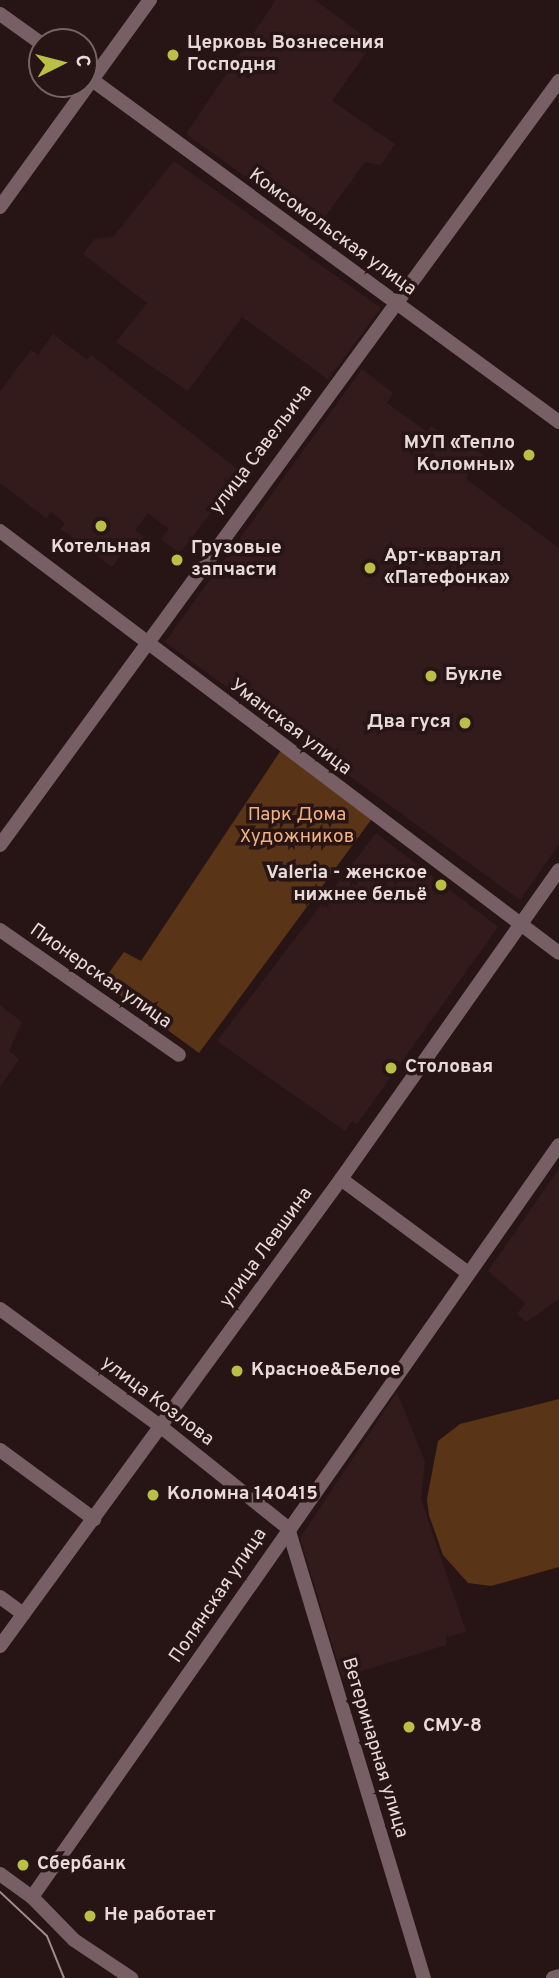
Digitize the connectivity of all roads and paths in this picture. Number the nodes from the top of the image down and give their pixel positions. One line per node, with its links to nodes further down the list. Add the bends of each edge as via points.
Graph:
1 (150, 0): 4 (street)
2 (0, 14): 3 (street)
3 (28, 34)
4 (98, 65)
5 (559, 81): 9 (street, улица Савельича)
6 (98, 84): 9 (street, Комсомольская улица)
7 (74, 98): 8 (street)
8 (0, 207)
9 (395, 303): 10 (street, Комсомольская улица); 12 (street, улица Савельича)
10 (559, 422)
11 (0, 531): 12 (street, Уманская улица)
12 (145, 643): 13 (street, улица Савельича); 15 (street, Уманская улица)
13 (0, 845)
14 (559, 870): 15 (street, улица Левшина)
15 (520, 926): 17 (street, Уманская улица); 20 (street, улица Левшина)
16 (0, 930): 18 (street, Пионерская улица)
17 (559, 953)
18 (178, 1055)
19 (559, 1145): 21 (street, Полянская улица)
20 (341, 1179): 21 (street); 23 (street, улица Левшина)
21 (468, 1273): 26 (street, Полянская улица)
22 (0, 1309): 23 (street, улица Козлова)
23 (160, 1426): 25 (street, улица Левшина); 26 (street, улица Козлова)
24 (0, 1450): 25 (street)
25 (94, 1519): 28 (street, улица Левшина)
26 (288, 1528): 31 (street, Полянская улица); 34 (street, Ветеринарная улица)
27 (0, 1597): 28 (street)
28 (23, 1614): 29 (street, улица Левшина)
29 (0, 1646)
30 (0, 1874): 31 (street)
31 (32, 1897): 33 (street, via 74,1940)
32 (559, 1976): 35 (street)
33 (131, 1978)
34 (424, 1978)
35 (554, 1978)

